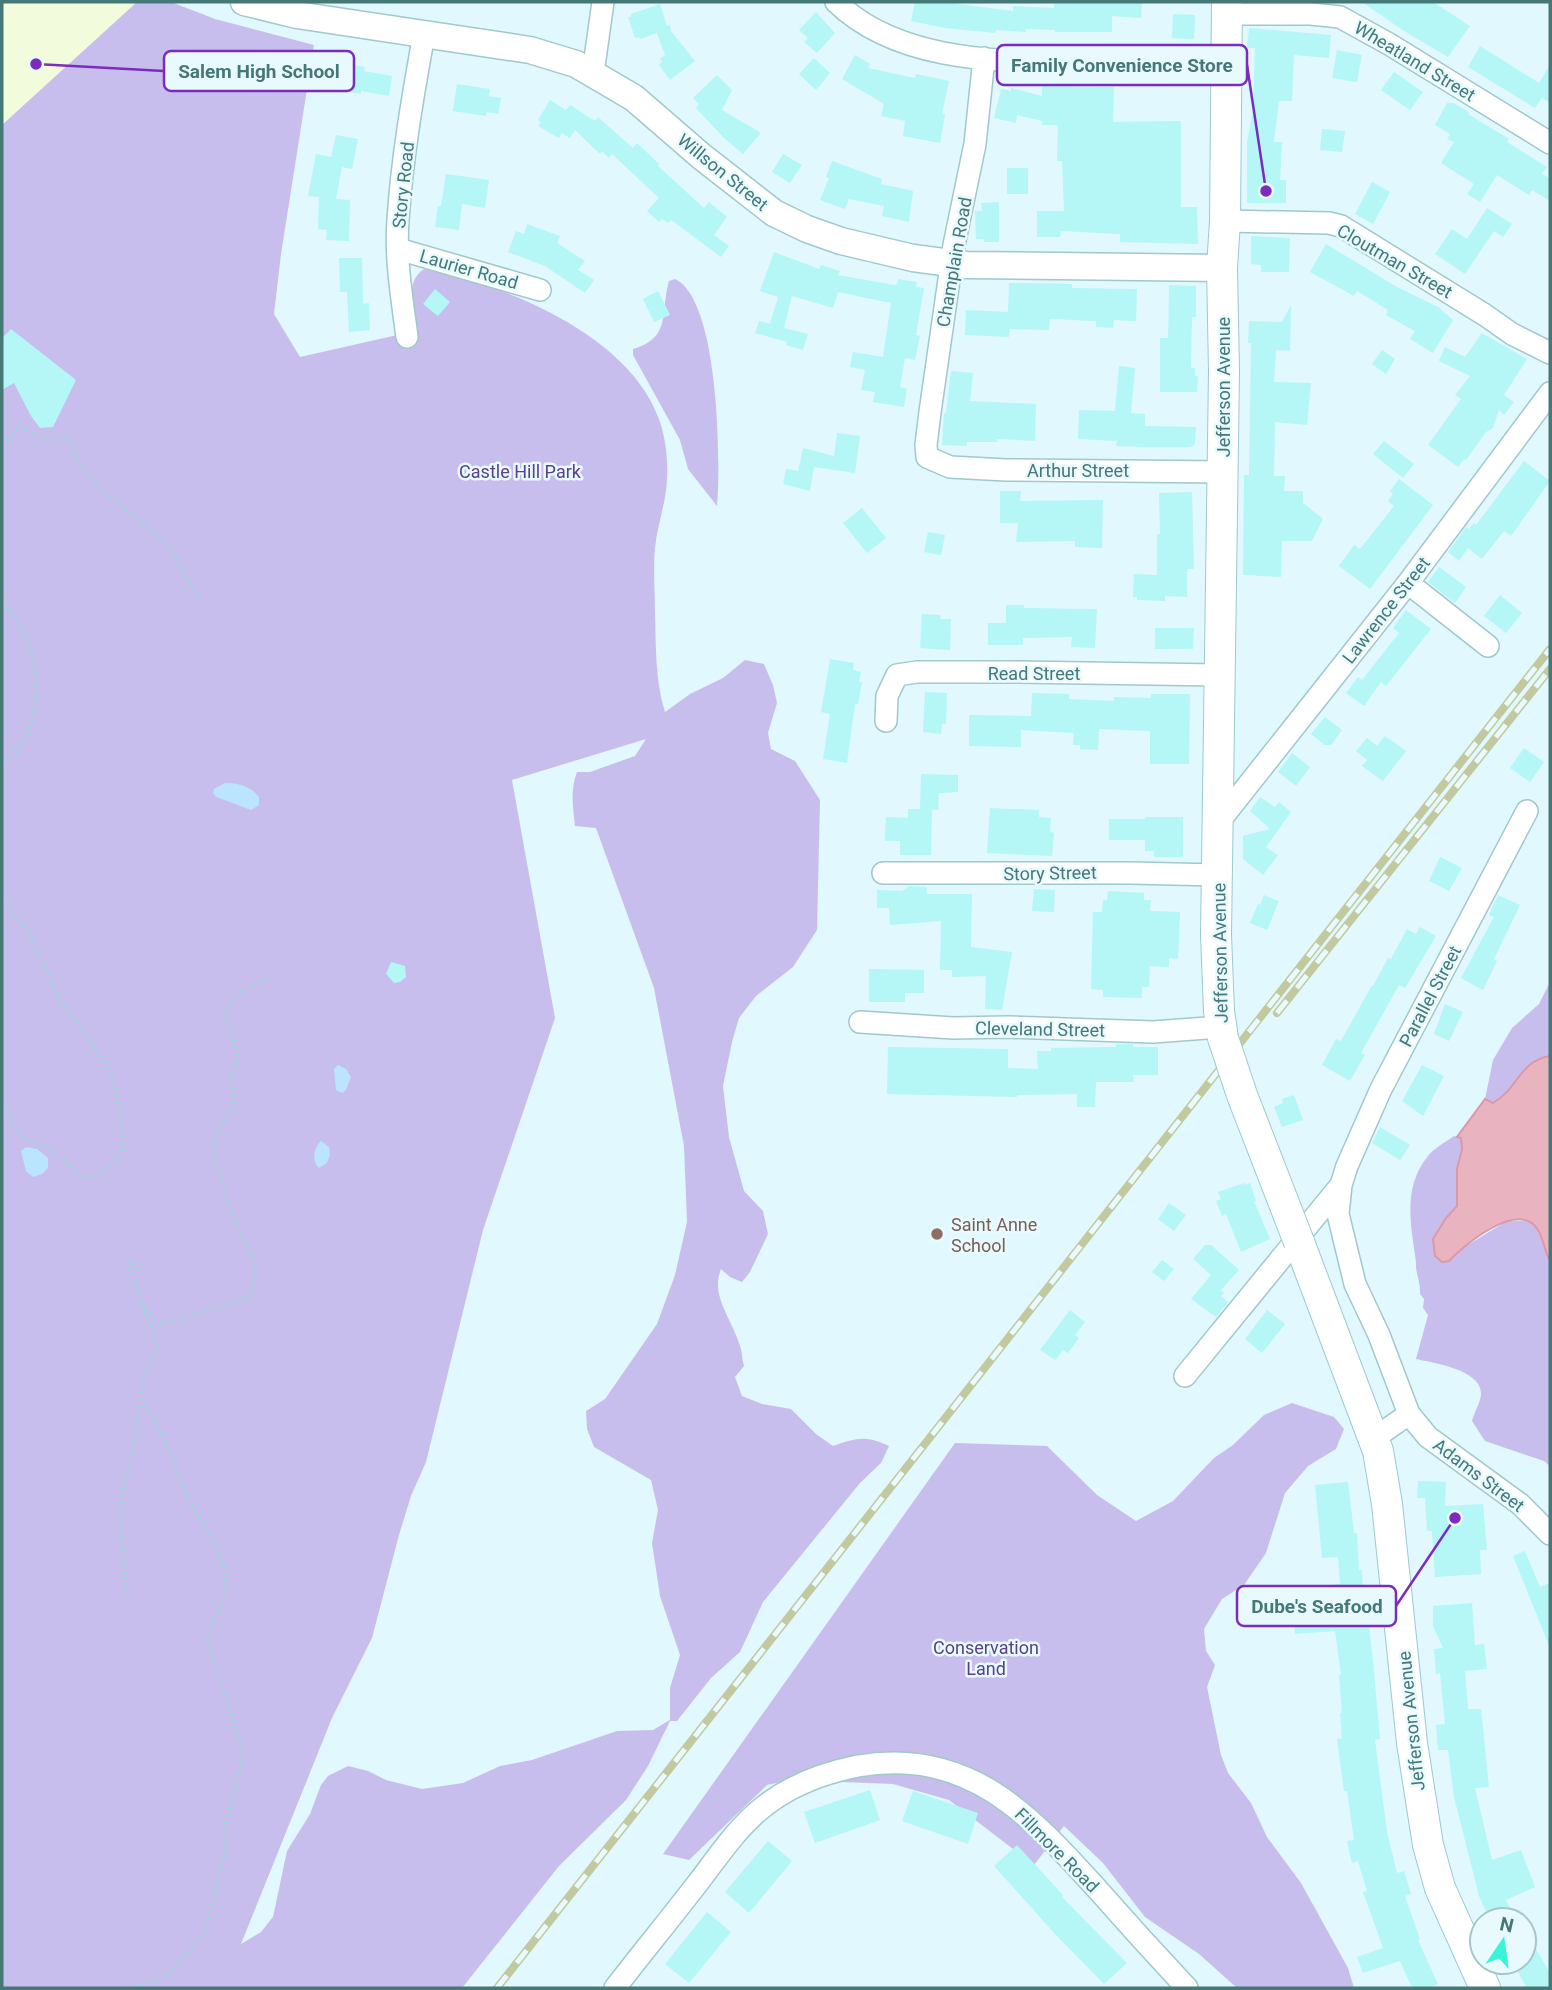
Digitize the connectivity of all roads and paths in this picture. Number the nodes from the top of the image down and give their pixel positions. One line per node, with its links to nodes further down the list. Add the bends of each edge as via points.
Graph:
1 (244, 2): 4 (street, Willson Street)
2 (603, 2): 9 (street)
3 (836, 2): 7 (street, via 882,34 913,45)
4 (298, 8): 6 (street, Willson Street)
5 (1227, 8): 8 (main road, Jefferson Avenue); 10 (street, Wheatland Street, via 1340,17)
6 (424, 34): 9 (street, Willson Street, via 530,50); 12 (street, Story Road, via 411,108)
7 (984, 58): 8 (street, via 1155,64); 13 (street, Champlain Road, via 975,144)
8 (1225, 59): 11 (main road, Jefferson Avenue)
9 (593, 73): 13 (street, Willson Street, via 634,98 774,213 841,242)
10 (1550, 143)
11 (1225, 221): 14 (main road, Jefferson Avenue); 17 (street, Cloutman Street, via 1341,226)
12 (398, 249): 15 (street, Laurier Road); 16 (street, Story Road)
13 (952, 263): 14 (street, Willson Street); 20 (street, Champlain Road, via 926,445 927,457)
14 (1222, 268): 21 (main road, Jefferson Avenue)
15 (540, 289)
16 (407, 337)
17 (1550, 353)
18 (1550, 393): 22 (street, Lawrence Street)
19 (2, 438): 23 (path, via 8,442 20,425 52,440 69,436 88,474 164,540)
20 (934, 462): 21 (street, Arthur Street, via 1006,470)
21 (1222, 472): 26 (main road, Jefferson Avenue)
22 (1408, 583): 25 (street); 30 (street, Lawrence Street)
23 (198, 595)
24 (2, 596): 28 (path, via 29,643 36,671 36,708 27,737)
25 (1488, 646)
26 (1219, 675): 27 (street, Read Street, via 917,672 897,675 887,696); 30 (main road, Jefferson Avenue)
27 (886, 721)
28 (2, 769)
29 (1527, 811): 38 (street, Parallel Street, via 1381,1089)
30 (1218, 823): 32 (main road, Jefferson Avenue)
31 (883, 873): 32 (street, Story Street)
32 (1217, 875): 36 (main road, Jefferson Avenue)
33 (2, 895): 37 (path, via 32,938 60,1000 105,1061 119,1101 124,1152 103,1173 83,1178 51,1149 20,1133)
34 (272, 977): 40 (path, via 232,997 228,1007 238,1060 232,1074 232,1108 216,1142 220,1180 255,1264 251,1292 243,1300 183,1322 160,1323)
35 (860, 1023): 36 (street, Cleveland Street)
36 (1222, 1033): 44 (main road, Jefferson Avenue, bridge)
37 (2, 1105)
38 (1341, 1185): 41 (street, Parallel Street); 43 (street, Parallel Street, via 1338,1214 1355,1284)
39 (140, 1275): 40 (path, via 140,1266 134,1262 127,1265)
40 (144, 1308): 42 (path, via 157,1347 144,1378)
41 (1185, 1376)
42 (142, 1398): 46 (path, via 120,1511); 47 (path, via 187,1495 214,1538 224,1571 225,1589 208,1640 243,1752 208,1928 169,1973)
43 (1409, 1414): 44 (street); 45 (street, Adams Street, via 1428,1437 1520,1504)
44 (1370, 1431): 50 (main road, Jefferson Avenue, via 1387,1504 1412,1743 1428,1845 1440,1888)
45 (1550, 1534)
46 (127, 1594)
47 (128, 1988)
48 (615, 1988): 49 (street, Fillmore Road, via 726,1846 762,1808 809,1779 835,1771 910,1763 962,1775 1033,1820)
49 (1187, 1988)
50 (1485, 1988)

